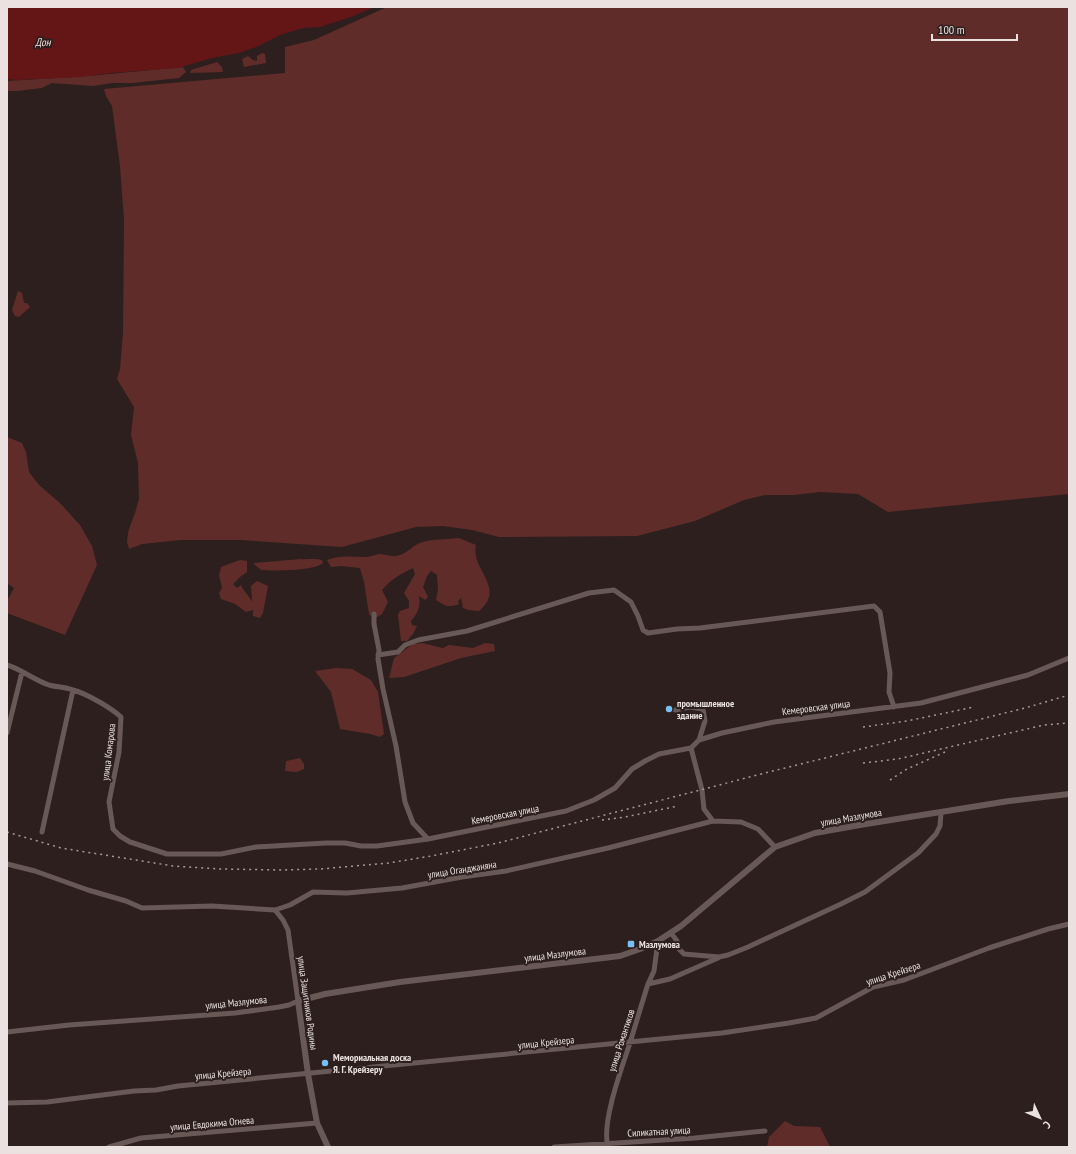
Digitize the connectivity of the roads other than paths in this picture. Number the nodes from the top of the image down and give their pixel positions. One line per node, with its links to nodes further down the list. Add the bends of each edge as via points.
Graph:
1 (374, 614): 2 (street)
2 (378, 655): 7 (street, via 398,652 405,645 418,640 467,631 589,593 614,590 631,602 643,630 648,633 874,606 880,612 890,673 889,692); 17 (street, via 405,802 413,823)
3 (1069, 658): 7 (street, Кемеровская улица, via 1028,675 921,703)
4 (7, 665): 5 (street, улица Комарова)
5 (22, 672): 6 (street, улица Комарова, via 49,685); 9 (street)
6 (73, 690): 14 (street, улица Комарова, via 121,717 109,802); 16 (street)
7 (894, 707): 10 (street, Кемеровская улица, via 774,722)
8 (675, 710): 10 (street, via 690,707 703,709 705,721)
9 (7, 733)
10 (699, 740): 11 (street, Кемеровская улица)
11 (691, 748): 15 (street, via 704,809); 17 (street, Кемеровская улица, via 659,754 645,761 632,769 615,788 566,811)
12 (1069, 794): 13 (street, улица Мазлумова)
13 (941, 813): 18 (street, улица Мазлумова, via 815,834); 24 (street, via 940,826 936,834 918,853 865,892 776,935)
14 (111, 819): 17 (street, Кемеровская улица, via 113,829 120,836 130,842 167,854 221,854 256,847 326,843 377,846)
15 (713, 821): 18 (street, улица Оганджаняна, via 741,822 758,829); 20 (street, улица Оганджаняна, via 506,871 402,888 347,893 314,892)
16 (42, 832)
17 (428, 839)
18 (775, 847): 22 (street, улица Мазлумова)
19 (7, 864): 20 (street, улица Оганджаняна, via 35,871 142,908 212,906)
20 (275, 910): 26 (street, улица Защитников Родины, via 288,930)
21 (1069, 924): 28 (street, улица Крейзера, via 989,948 904,980 873,987 816,1018 722,1033)
22 (671, 933): 23 (street, улица Мазлумова); 24 (street, via 684,954)
23 (658, 941): 25 (street, улица Романтиков, via 654,971); 26 (street, улица Мазлумова, via 620,956 400,982)
24 (719, 957): 25 (street, via 670,979)
25 (648, 984): 28 (street, улица Романтиков)
26 (298, 1000): 27 (street, улица Мазлумова, via 290,1005 235,1013); 29 (street, улица Защитников Родины)
27 (7, 1032)
28 (630, 1042): 29 (street, улица Крейзера); 33 (street, улица Романтиков, via 610,1109)
29 (308, 1074): 30 (street, улица Крейзера, via 47,1102); 31 (street, улица Защитников Родины)
30 (7, 1103)
31 (317, 1123): 34 (street, улица Евдокима Огнева, via 141,1138); 35 (street, улица Защитников Родины)
32 (765, 1131): 33 (street, Силикатная улица)
33 (608, 1145): 36 (street, Силикатная улица)
34 (109, 1147)
35 (328, 1147)
36 (554, 1147)

